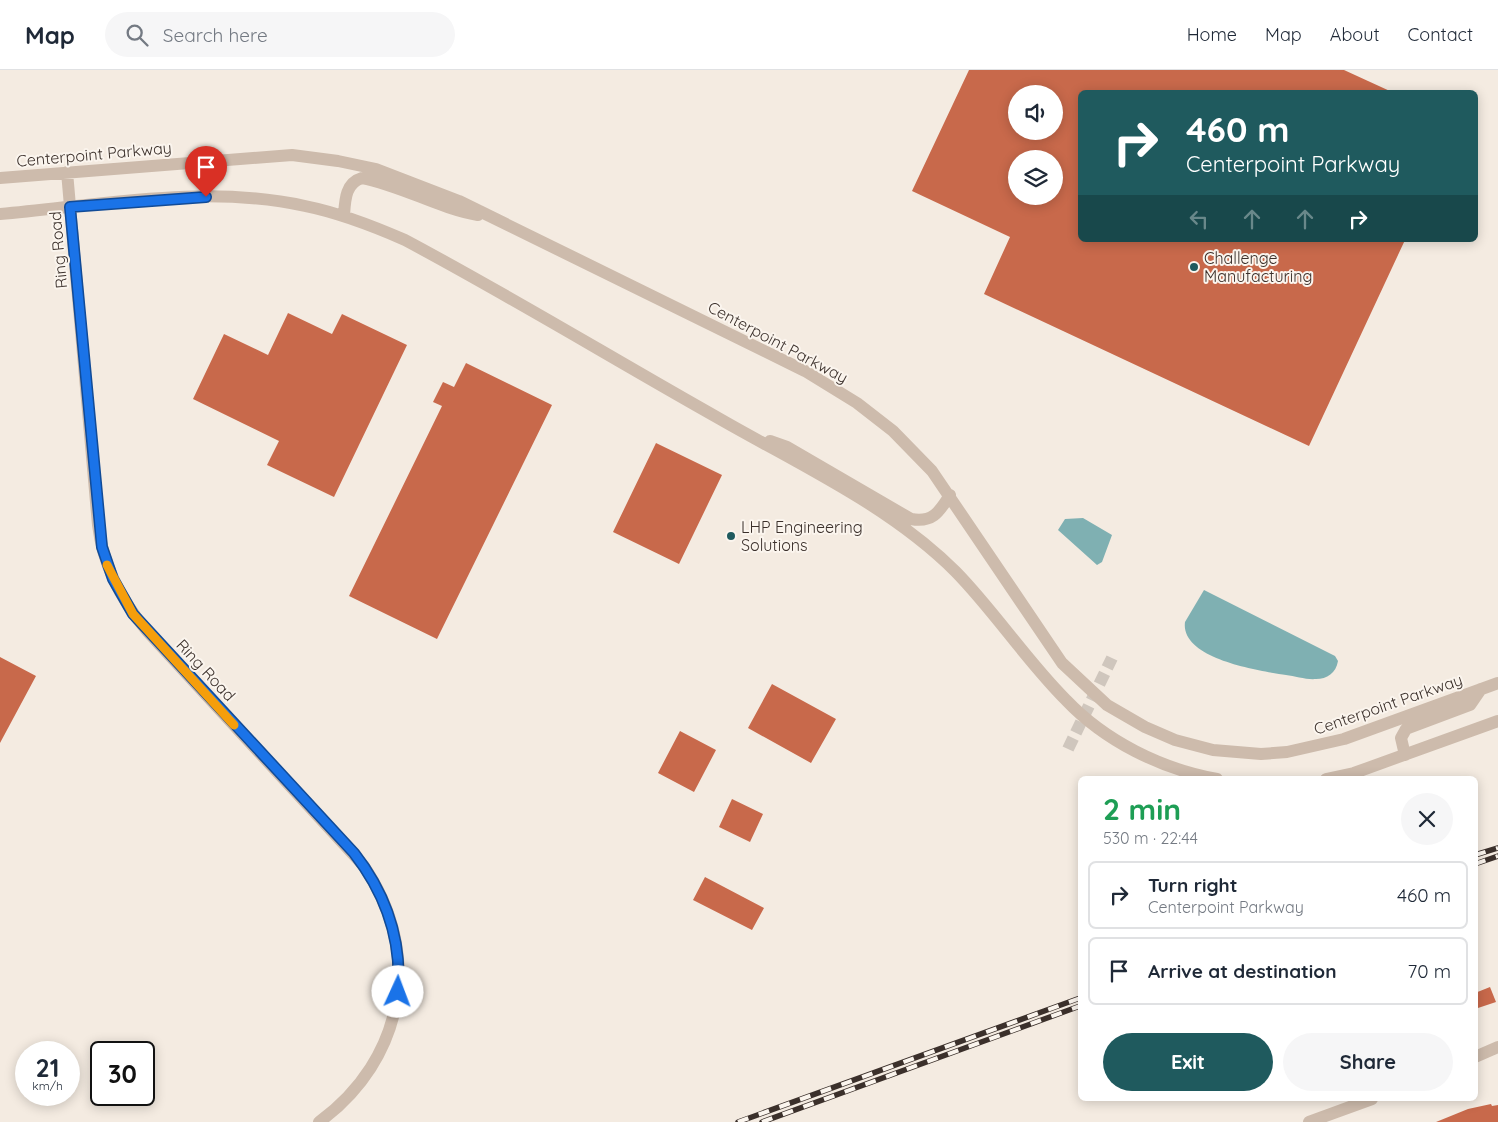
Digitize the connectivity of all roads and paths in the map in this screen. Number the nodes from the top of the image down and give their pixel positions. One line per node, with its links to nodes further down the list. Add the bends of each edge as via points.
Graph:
1 (67, 172): 2 (street, Centerpoint Parkway); 3 (street, Ring Road); 6 (street, Centerpoint Parkway, via 292,155 338,160 376,169)
2 (0, 178)
3 (70, 207): 4 (street); 5 (street, via 220,197 276,201); 18 (street, Ring Road, via 98,525 113,579 147,631 363,865 382,896 392,924 399,980 397,1004 387,1038 363,1080 343,1103)
4 (0, 214)
5 (344, 216): 6 (street, via 349,186 362,178 403,188 455,211); 7 (street, via 405,240 439,258)
6 (496, 217): 8 (street, Centerpoint Parkway, via 835,388 893,431 932,471)
7 (744, 433): 8 (street, via 787,447 911,519 923,521 932,517); 13 (street, via 868,504 926,546 960,577 1067,702 1095,726 1154,760)
8 (950, 495): 10 (street, Centerpoint Parkway, via 1062,663 1107,705 1175,740 1212,750 1261,754 1287,752 1344,739)
9 (1498, 683): 10 (street, Centerpoint Parkway)
10 (1481, 689): 12 (street, via 1470,705 1406,729 1401,738)
11 (1498, 721): 12 (street)
12 (1405, 755): 14 (street)
13 (1205, 776)
14 (1340, 776)
15 (1498, 1048): 16 (street)
16 (1478, 1056)
17 (1367, 1101): 19 (street)
18 (319, 1122)
19 (1309, 1122)

